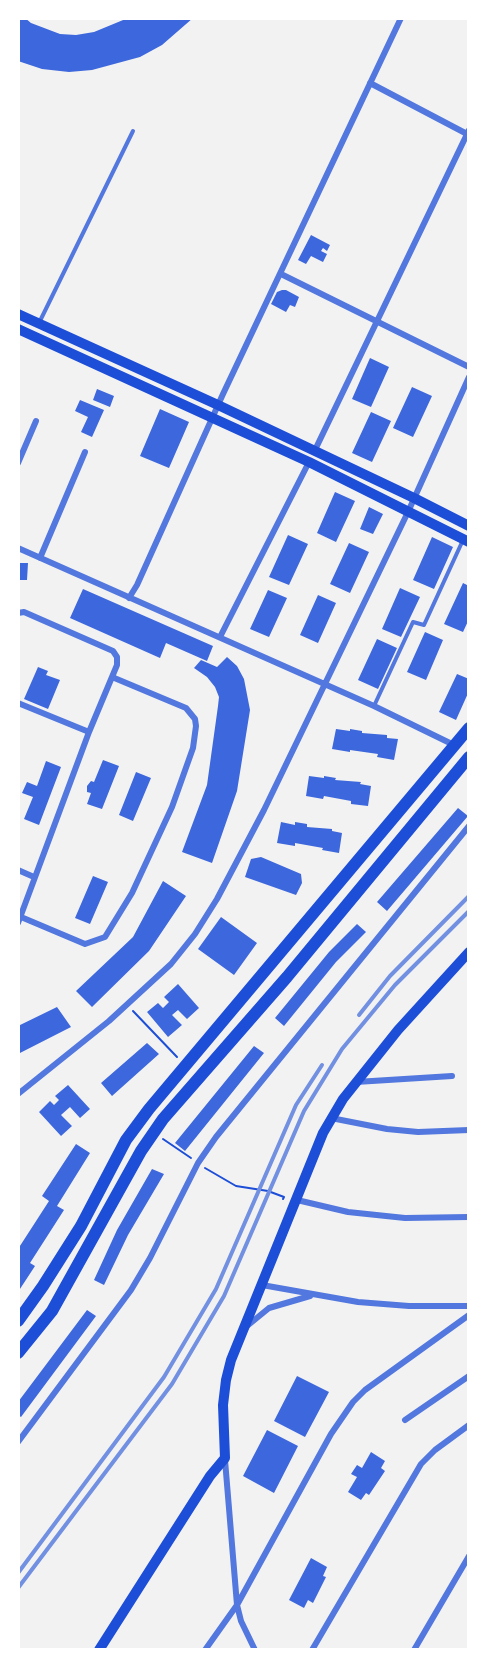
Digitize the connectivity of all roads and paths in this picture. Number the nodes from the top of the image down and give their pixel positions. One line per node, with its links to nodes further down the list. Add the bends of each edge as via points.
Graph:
1 (401, 18): 2 (street)
2 (370, 83): 4 (street); 5 (street)
3 (133, 131): 8 (lane)
4 (468, 133): 7 (street)
5 (281, 274): 7 (street); 12 (street)
6 (18, 314): 8 (main road)
7 (376, 321): 10 (street); 15 (street)
8 (39, 323): 12 (main road)
9 (18, 329): 13 (main road)
10 (469, 367)
11 (469, 377): 19 (street)
12 (218, 405): 13 (street); 15 (main road)
13 (213, 418): 17 (main road); 25 (street)
14 (36, 421): 18 (street)
15 (315, 450): 19 (main road)
16 (86, 452): 24 (street)
17 (309, 462): 20 (main road); 27 (street)
18 (18, 463)
19 (414, 498): 20 (street); 21 (main road)
20 (408, 512): 22 (main road); 29 (street)
21 (469, 526)
22 (466, 540): 31 (lane, via 424,625 413,622)
23 (18, 548): 24 (street)
24 (40, 558): 25 (street)
25 (129, 598): 27 (street)
26 (18, 612): 28 (street, via 112,651 117,657)
27 (220, 637): 29 (street)
28 (112, 677): 33 (street); 39 (street, via 186,708 195,719 193,748 172,807 132,893 105,937 85,944)
29 (324, 684): 31 (street); 41 (street, via 217,899 171,964)
30 (18, 703): 33 (street)
31 (375, 706): 34 (street)
32 (469, 728): 34 (main road)
33 (89, 732): 38 (street)
34 (455, 746): 42 (main road)
35 (469, 757): 47 (main road)
36 (469, 826): 49 (street)
37 (18, 870): 38 (street)
38 (34, 877): 39 (street)
39 (19, 920)
40 (469, 952): 44 (main road, via 404,1022)
41 (127, 1005): 42 (path); 45 (street)
42 (186, 1065): 57 (main road, via 126,1140 81,1226)
43 (452, 1076): 44 (street)
44 (356, 1082): 46 (main road)
45 (18, 1094)
46 (331, 1118): 48 (street, via 387,1130); 50 (main road)
47 (163, 1119): 49 (path, via 165,1123 157,1135); 59 (main road, via 141,1151 52,1311)
48 (469, 1130)
49 (198, 1163): 51 (path, via 236,1186 284,1197); 63 (street, via 131,1290)
50 (297, 1200): 52 (street, via 348,1212 405,1218); 53 (main road)
51 (281, 1205)
52 (469, 1217)
53 (262, 1285): 54 (street); 58 (main road)
54 (313, 1295): 55 (street, via 409,1306); 58 (street, via 269,1308)
55 (469, 1306)
56 (469, 1315): 66 (street, via 352,1402)
57 (18, 1321)
58 (242, 1331): 64 (main road, via 226,1380)
59 (18, 1353)
60 (469, 1376): 61 (street)
61 (405, 1420)
62 (469, 1425): 70 (street, via 421,1464)
63 (19, 1439)
64 (225, 1458): 66 (street); 67 (main road)
65 (469, 1556): 71 (street)
66 (237, 1605): 68 (street); 69 (street)
67 (99, 1650)
68 (205, 1650)
69 (255, 1650)
70 (312, 1650)
71 (414, 1650)

